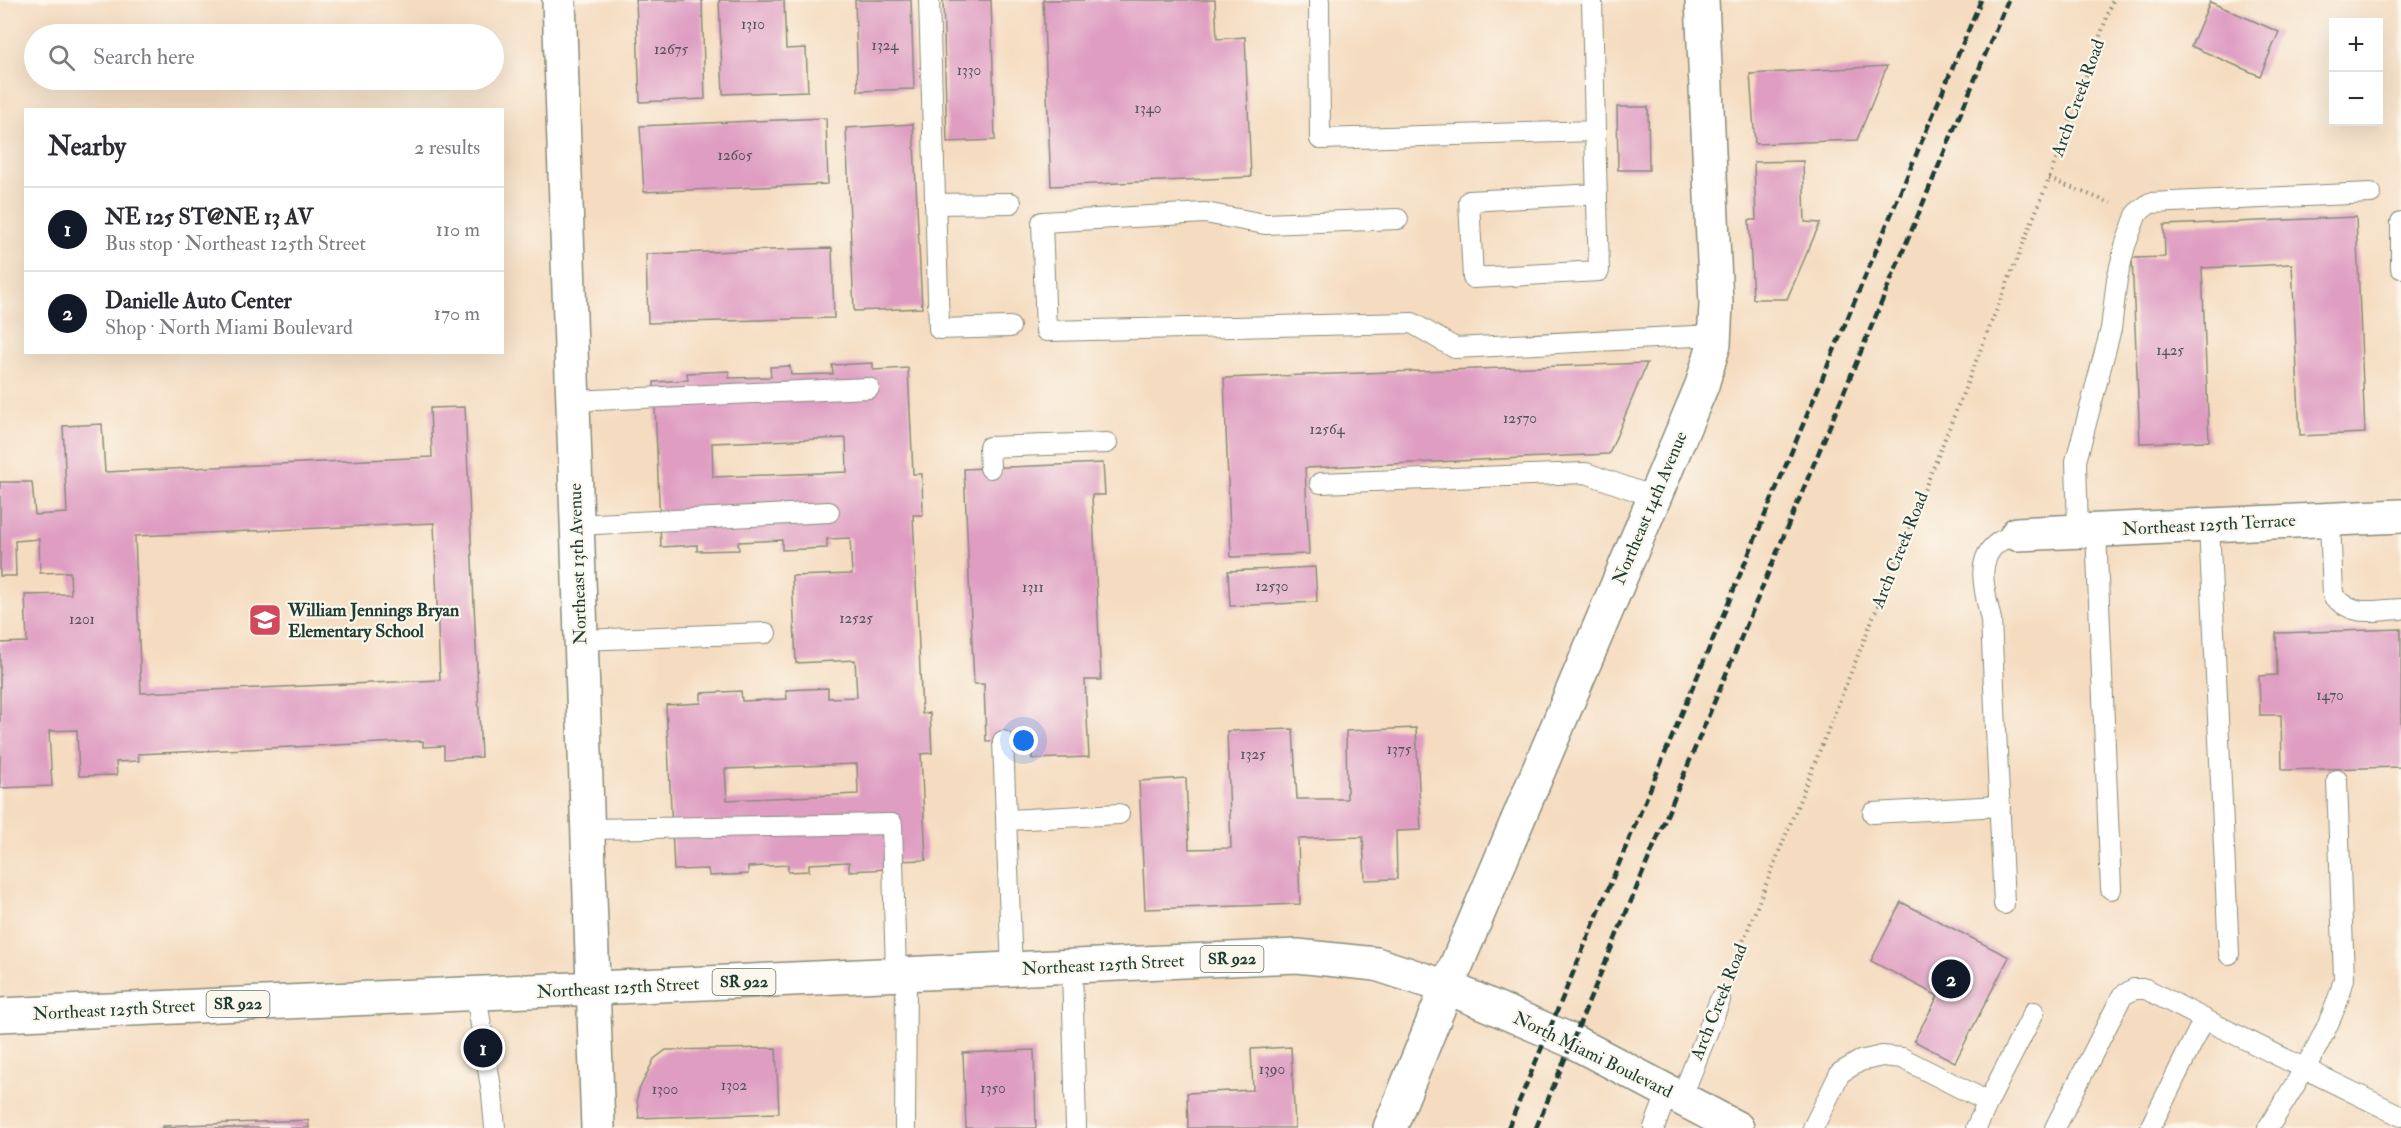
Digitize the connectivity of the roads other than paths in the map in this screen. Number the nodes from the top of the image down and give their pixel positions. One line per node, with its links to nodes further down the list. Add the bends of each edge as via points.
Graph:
1 (559, 0): 17 (street, Northeast 13th Avenue)
2 (930, 0): 10 (lane)
3 (1319, 0): 6 (lane, via 1320,139)
4 (1592, 0): 6 (lane)
5 (1702, 0): 15 (street, Northeast 14th Avenue, via 1716,304)
6 (1595, 131): 8 (lane)
7 (2371, 193): 27 (lane, via 2151,203 2137,213 2125,246 2111,329 2076,461)
8 (1597, 194): 8 (lane, via 1599,271 1473,278 1469,201)
9 (1011, 203): 10 (lane)
10 (935, 204): 14 (lane, via 939,329)
11 (1398, 219): 15 (lane, via 1265,224 1205,213 1042,222 1046,331 1412,323 1455,348)
12 (2401, 222): 13 (lane)
13 (2401, 268)
14 (1010, 327)
15 (1714, 335): 21 (street, Northeast 14th Avenue, via 1702,385)
16 (869, 387): 17 (lane)
17 (573, 402): 25 (street, Northeast 13th Avenue)
18 (1107, 443): 19 (lane, via 989,447)
19 (990, 468)
20 (1320, 483): 21 (lane, via 1586,473)
21 (1654, 497): 45 (street, Northeast 14th Avenue)
22 (829, 512): 25 (lane)
23 (2401, 516): 24 (street, Northeast 125th Terrace)
24 (2330, 520): 26 (street, Northeast 125th Terrace); 29 (lane, via 2333,596 2354,611)
25 (577, 525): 31 (street, Northeast 13th Avenue)
26 (2209, 525): 27 (street, Northeast 125th Terrace); 41 (lane)
27 (2087, 531): 28 (street, Northeast 125th Terrace); 39 (lane)
28 (2017, 534): 34 (lane, via 1998,542 1986,558 1982,578 1991,620)
29 (2401, 609)
30 (766, 633): 31 (lane)
31 (581, 640): 38 (street, Northeast 13th Avenue)
32 (1003, 741): 37 (lane)
33 (2337, 780): 52 (lane, via 2344,979 2338,1002)
34 (2000, 806): 35 (lane); 40 (lane)
35 (1873, 813)
36 (1119, 814): 37 (lane)
37 (1007, 820): 43 (lane)
38 (588, 829): 44 (lane, via 892,824); 46 (street, Northeast 13th Avenue)
39 (2111, 889)
40 (2004, 904)
41 (2229, 954)
42 (1072, 967): 43 (street, Northeast 125th Street / SR 922); 45 (street, Northeast 125th Street / SR 922, via 1297,956 1376,964); 59 (lane)
43 (1012, 970): 44 (street, Northeast 125th Street / SR 922)
44 (901, 975): 46 (street, Northeast 125th Street / SR 922); 58 (lane)
45 (1448, 987): 53 (street, North Miami Boulevard / SR 922, via 1572,1041); 60 (street, Northeast 14th Avenue)
46 (593, 989): 47 (street, Northeast 125th Street / SR 922); 57 (street, Northeast 13th Avenue)
47 (476, 994): 50 (street, Northeast 125th Street / SR 922); 56 (lane)
48 (1720, 999): 53 (lane, Arch Creek Road)
49 (2034, 1012): 54 (lane)
50 (0, 1015)
51 (2204, 1019): 52 (lane); 65 (lane, via 2146,989 2134,989 2122,996); 66 (lane)
52 (2304, 1069): 55 (lane); 67 (lane)
53 (1675, 1095): 61 (lane, Arch Creek Road); 62 (street, North Miami Boulevard / SR 922)
54 (1988, 1102): 63 (lane, via 1902,1058 1882,1056 1860,1061 1840,1073); 64 (lane)
55 (2401, 1116)
56 (495, 1128)
57 (598, 1128)
58 (905, 1128)
59 (1076, 1128)
60 (1390, 1128)
61 (1654, 1128)
62 (1737, 1128)
63 (1813, 1128)
64 (1976, 1128)
65 (2055, 1128)
66 (2150, 1128)
67 (2268, 1128)

